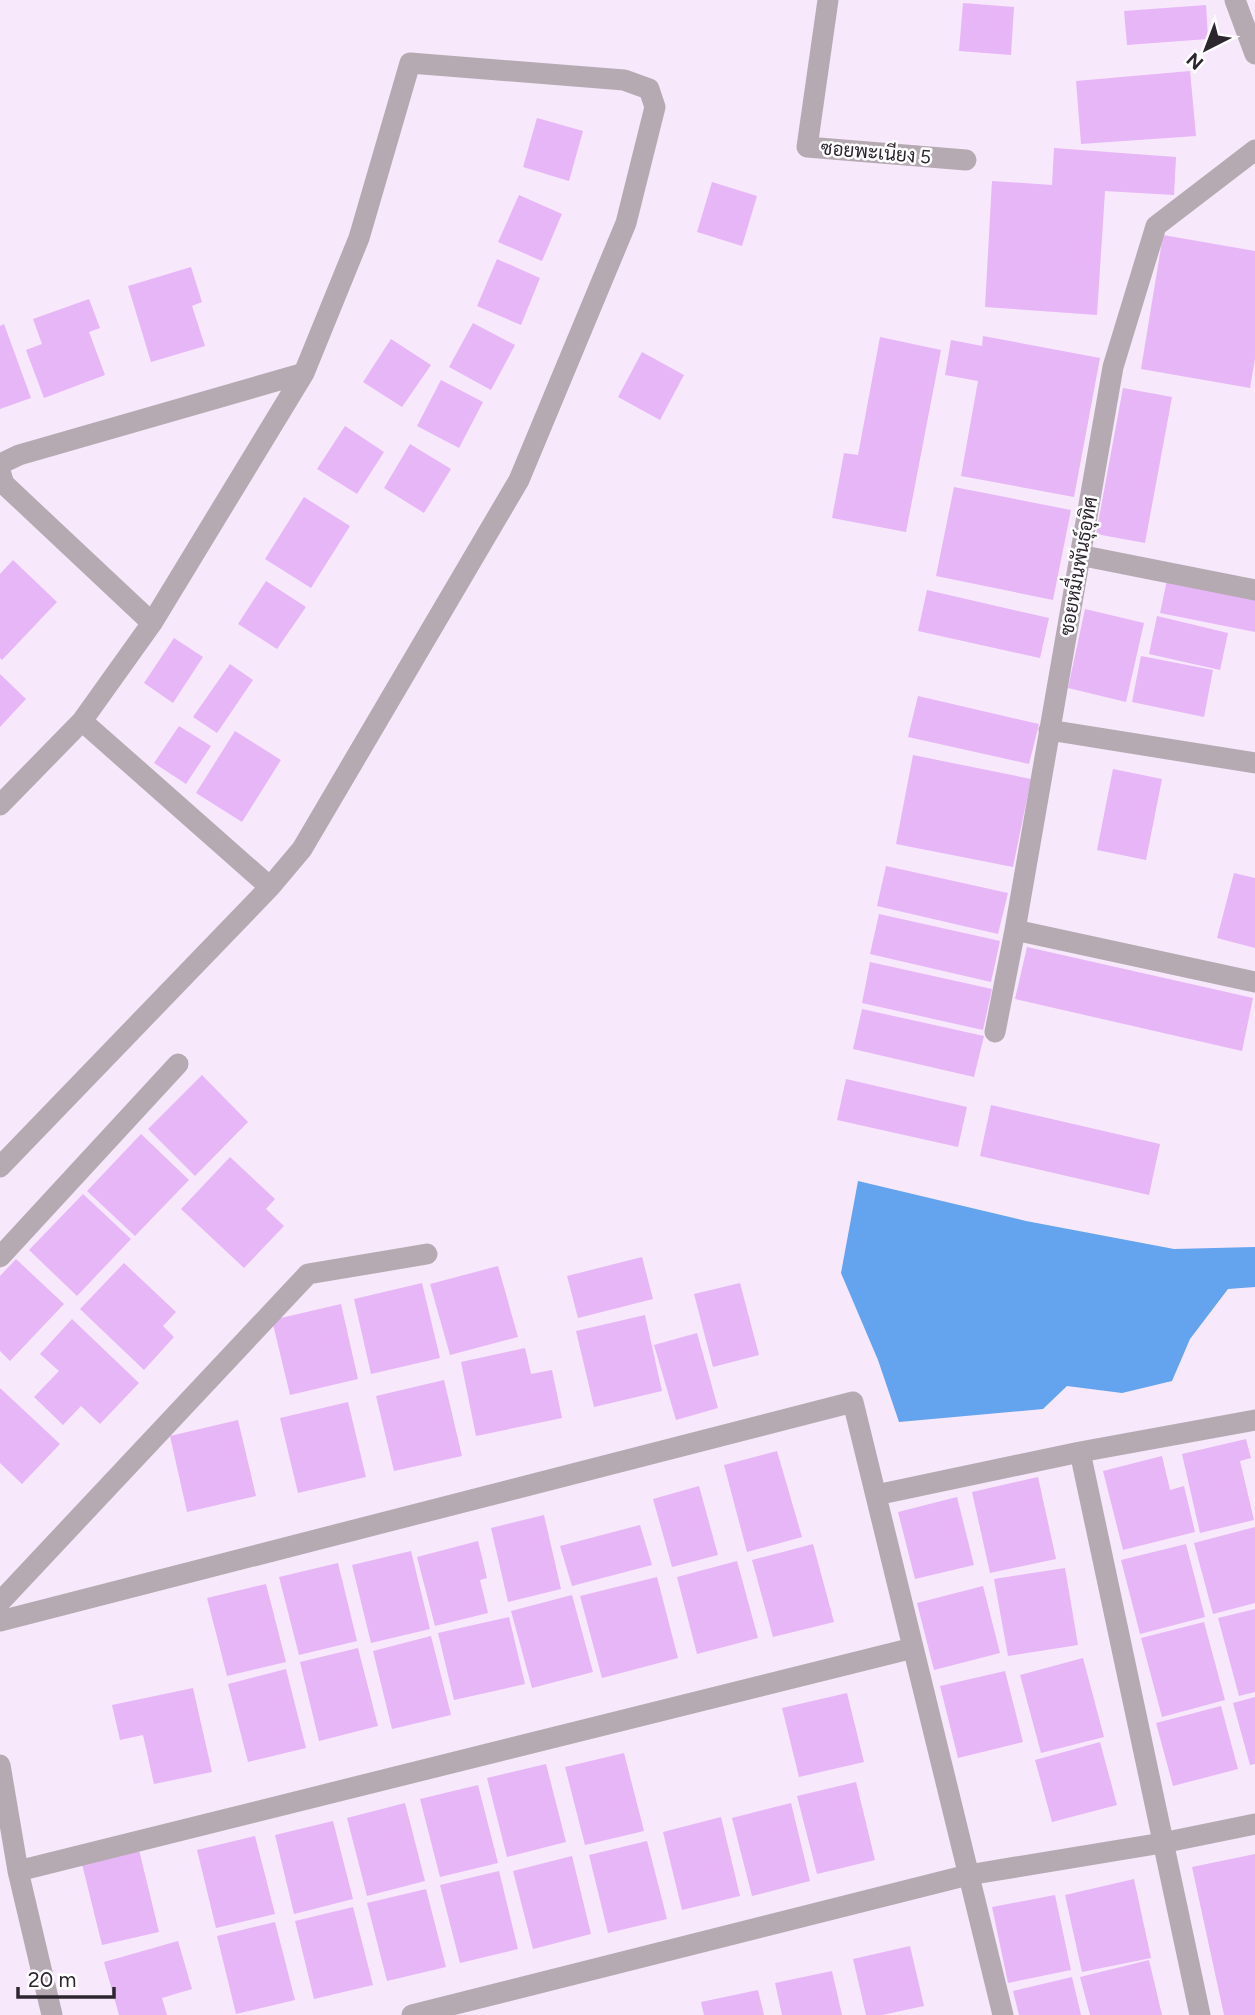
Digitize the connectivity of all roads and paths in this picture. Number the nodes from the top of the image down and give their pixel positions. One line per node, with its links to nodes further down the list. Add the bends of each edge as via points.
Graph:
1 (828, 0): 5 (street, ซอยพะเนียง 5, via 807,147)
2 (1235, 0): 3 (street)
3 (1255, 54)
4 (1255, 150): 9 (street, ซอยหมื่นพันธุ์อุทิศ, via 1157,226 1112,367)
5 (966, 160)
6 (304, 373): 7 (street); 11 (street); 16 (street, via 359,238 410,63 624,80 649,89 655,107 626,223 519,480 302,849)
7 (0, 464)
8 (0, 471): 11 (street, via 4,484)
9 (1079, 555): 10 (street); 13 (street, ซอยหมื่นพันธุ์อุทิศ)
10 (1255, 590)
11 (152, 623): 12 (street)
12 (82, 721): 15 (street); 16 (street)
13 (1049, 730): 14 (street); 17 (street, ซอยหมื่นพันธุ์อุทิศ)
14 (1255, 763)
15 (0, 805)
16 (270, 887): 21 (street)
17 (1015, 930): 18 (street); 19 (street, ซอยหมื่นพันธุ์อุทิศ)
18 (1255, 982)
19 (995, 1032)
20 (178, 1064): 23 (street)
21 (0, 1167)
22 (427, 1254): 27 (street, via 308,1274)
23 (0, 1257)
24 (1255, 1420): 25 (street)
25 (1080, 1452): 26 (street); 32 (street)
26 (876, 1495): 28 (street, via 853,1402); 29 (street)
27 (0, 1602)
28 (0, 1621)
29 (913, 1648): 33 (street); 34 (street)
30 (0, 1765): 33 (street)
31 (1255, 1824): 32 (street)
32 (1162, 1843): 34 (street); 38 (street)
33 (18, 1871): 35 (street)
34 (968, 1875): 36 (street); 37 (street)
35 (52, 2015)
36 (412, 2015)
37 (1003, 2015)
38 (1200, 2015)

